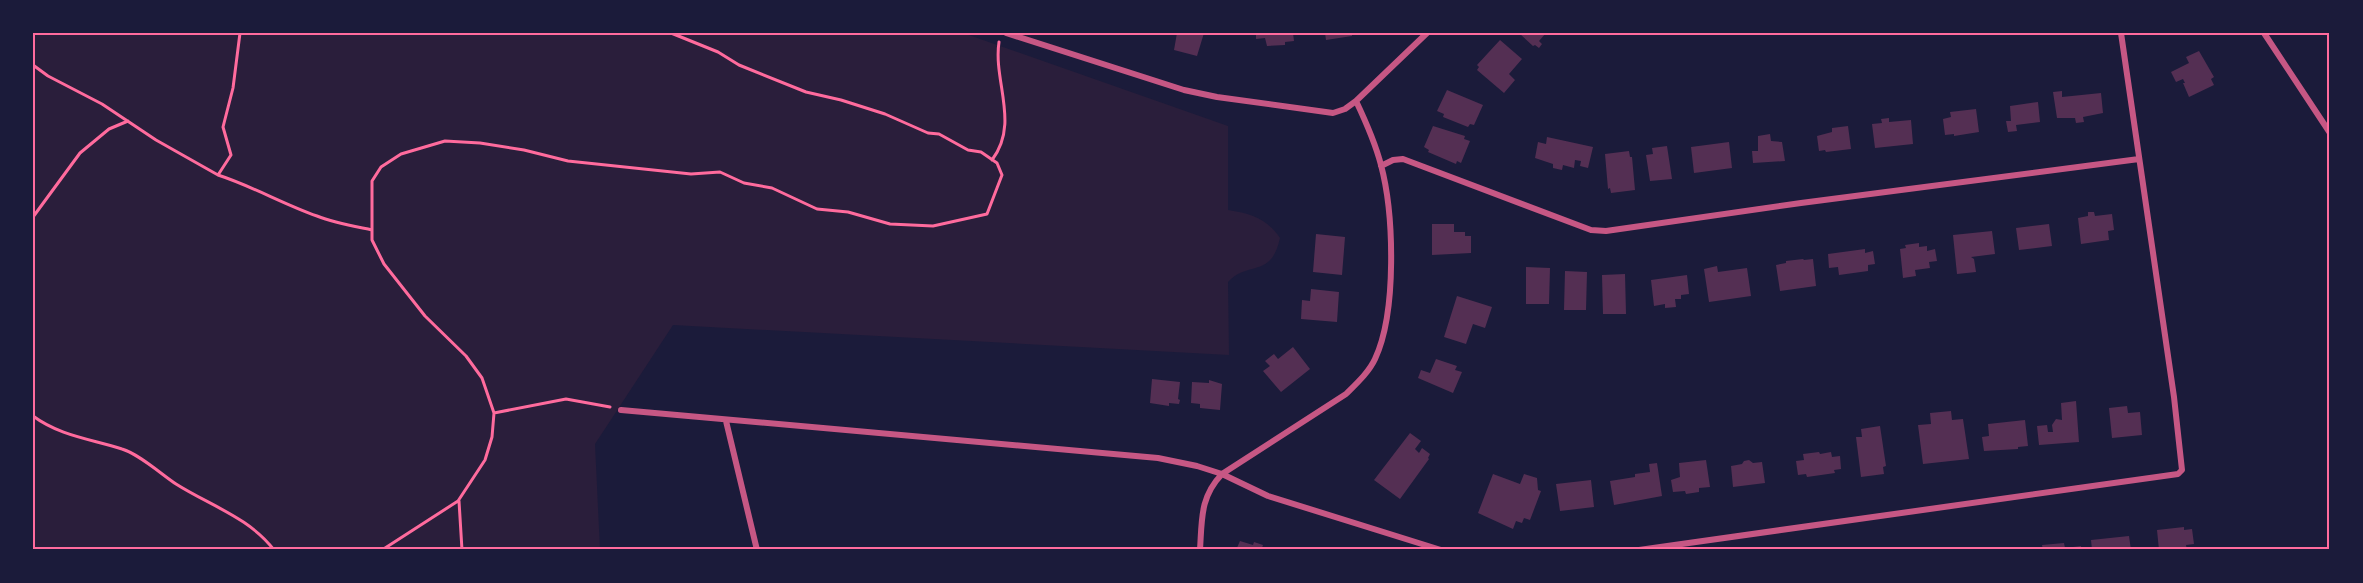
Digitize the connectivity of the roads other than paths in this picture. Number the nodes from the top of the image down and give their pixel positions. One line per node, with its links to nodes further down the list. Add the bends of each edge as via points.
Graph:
1 (1006, 33): 5 (street, via 1217,97 1333,113)
2 (1427, 33): 5 (street)
3 (2121, 33): 7 (street)
4 (2264, 33): 6 (street)
5 (1356, 101): 8 (street)
6 (2330, 133)
7 (2139, 159): 8 (street, via 1606,231 1591,230 1403,159); 15 (street, via 2174,398 2182,470 2178,474)
8 (1381, 166): 11 (street, via 1390,257 1388,315 1374,361 1360,381 1335,402)
9 (621, 410): 10 (street)
10 (726, 421): 11 (street, via 1131,455); 12 (street)
11 (1222, 474): 13 (street, via 1205,499); 14 (street, via 1268,496)
12 (757, 550)
13 (1200, 550)
14 (1441, 550)
15 (1639, 550)

